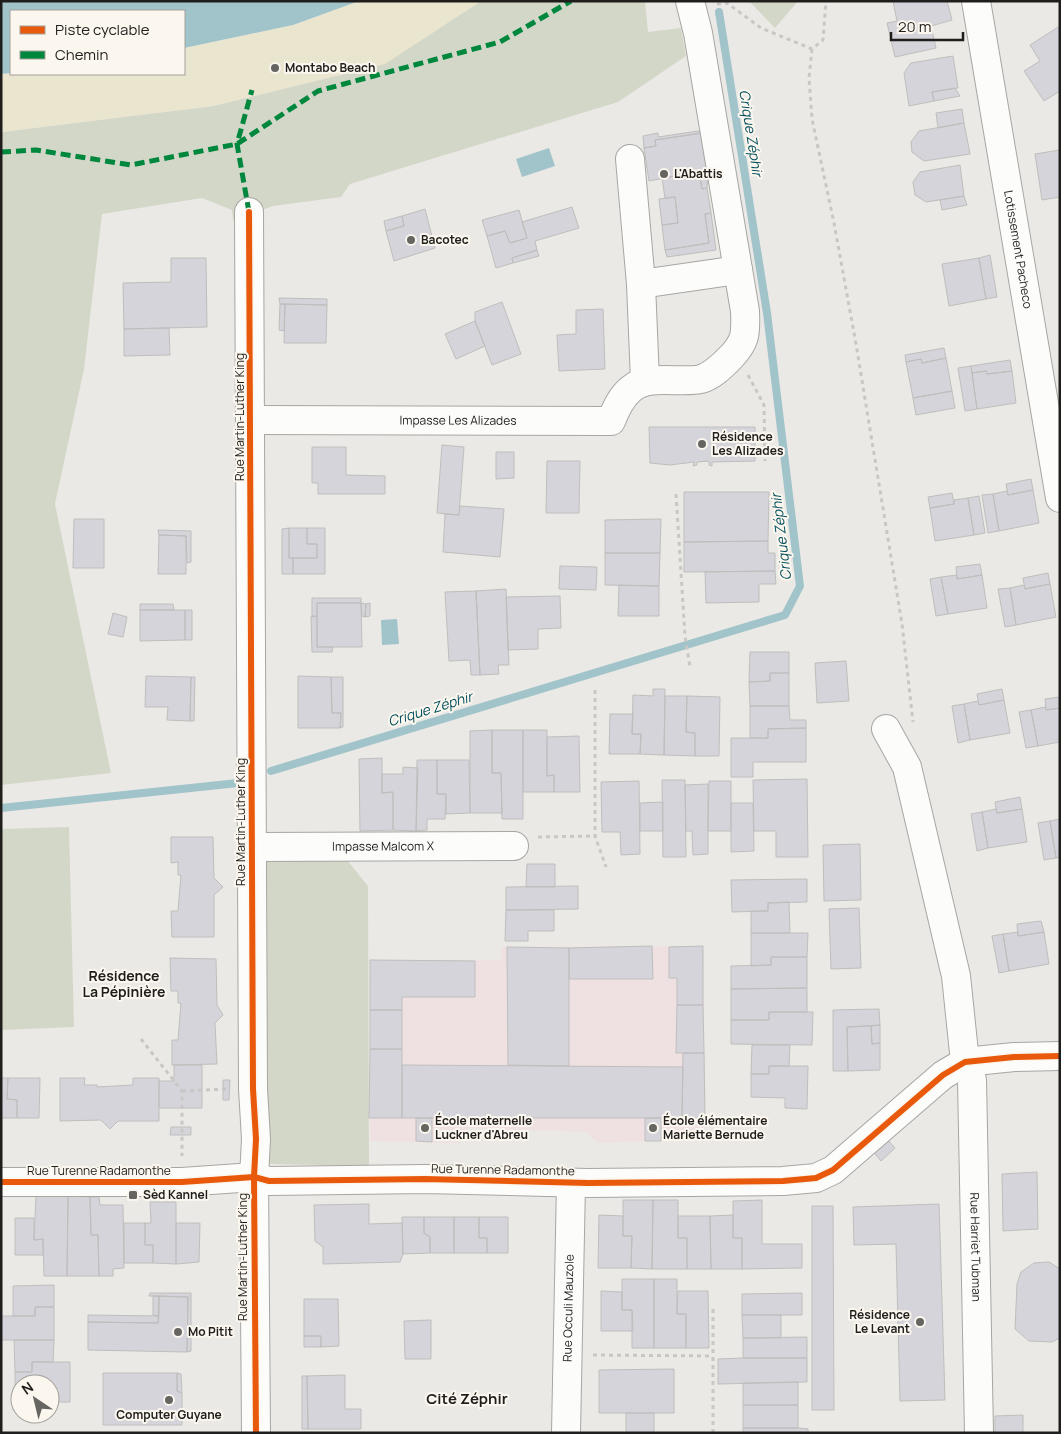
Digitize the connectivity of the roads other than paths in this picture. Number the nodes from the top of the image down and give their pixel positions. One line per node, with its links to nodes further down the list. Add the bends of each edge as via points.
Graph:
1 (976, 1): 9 (street, Lotissement Pacheco)
2 (691, 3): 5 (street)
3 (630, 159): 6 (street)
4 (249, 212): 8 (street, Rue Martin-Luther King)
5 (738, 270): 6 (street); 7 (street, via 746,334 736,352 722,367 703,379)
6 (641, 284): 7 (street)
7 (645, 381): 8 (street, Impasse Les Alizades, via 631,388 618,404 611,421)
8 (252, 420): 12 (street, Rue Martin-Luther King)
9 (1060, 498)
10 (886, 729): 14 (street, Rue Harriet Tubman, via 907,767 956,976)
11 (514, 846): 12 (street, Impasse Malcom X)
12 (252, 847): 15 (street, Rue Martin-Luther King)
13 (1060, 1056): 14 (street)
14 (965, 1062): 17 (street, Rue Turenne Radamonthe, via 943,1075 833,1170 816,1178); 20 (street, Rue Harriet Tubman, via 972,1080)
15 (254, 1177): 16 (street, Rue Turenne Radamonthe, via 182,1182); 17 (street, Rue Turenne Radamonthe, via 269,1182 425,1180); 18 (street, Rue Martin-Luther King)
16 (1, 1182)
17 (570, 1183): 19 (street, Rue Occuli Mauzole)
18 (256, 1433)
19 (566, 1433)
20 (979, 1433)

